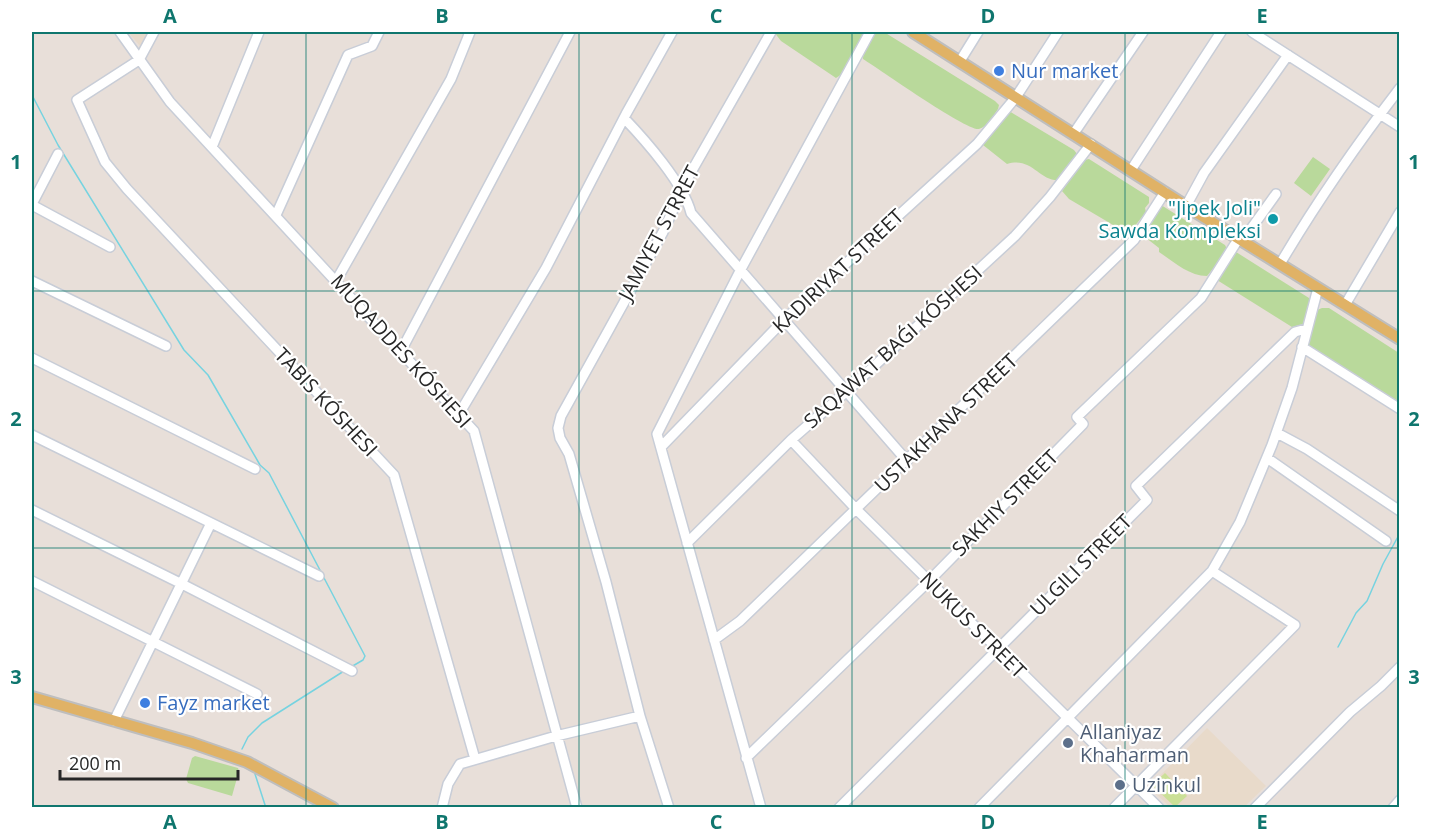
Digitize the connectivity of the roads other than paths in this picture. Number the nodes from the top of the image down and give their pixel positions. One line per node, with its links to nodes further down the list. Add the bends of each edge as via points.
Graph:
1 (120, 32): 17 (street, MUQADDES KÓSHESI)
2 (154, 32): 17 (street)
3 (259, 32): 26 (street)
4 (379, 32): 35 (street, via 372,46 348,55)
5 (470, 32): 40 (street, via 451,79)
6 (570, 32): 49 (street)
7 (672, 32): 22 (street)
8 (771, 32): 29 (street, JAMIYET STRRET)
9 (870, 32): 39 (street)
10 (913, 32): 18 (main road)
11 (978, 32): 18 (street)
12 (1058, 32): 20 (street, KADIRIYAT STREET)
13 (1143, 32): 24 (street)
14 (1221, 32): 28 (street)
15 (1251, 32): 16 (street)
16 (1288, 55): 21 (street); 33 (street, via 1204,173)
17 (139, 60): 26 (street, MUQADDES KÓSHESI, via 170,102); 84 (street, via 77,100 105,162 394,475)
18 (960, 61): 20 (main road)
19 (1400, 88): 21 (street)
20 (1017, 97): 24 (main road); 44 (street, KADIRIYAT STREET, via 976,144)
21 (1378, 114): 23 (street); 38 (street)
22 (624, 118): 29 (street); 53 (street, via 546,268)
23 (1400, 127)
24 (1074, 133): 25 (main road)
25 (1091, 144): 28 (main road); 51 (street, via 1015,236)
26 (212, 147): 35 (street, MUQADDES KÓSHESI)
27 (58, 154): 32 (street)
28 (1131, 170): 30 (main road)
29 (682, 191): 39 (street, via 691,213); 79 (street, JAMIYET STRRET, via 558,428 606,582)
30 (1165, 192): 33 (main road); 59 (street, USTAKHANA STREET, via 1134,240)
31 (1276, 194): 36 (street, SAKHIY STREET)
32 (32, 204): 37 (street)
33 (1186, 206): 36 (main road)
34 (1400, 212): 43 (street)
35 (276, 215): 40 (street, MUQADDES KÓSHESI)
36 (1241, 239): 38 (main road); 70 (street, SAKHIY STREET, via 1201,298 1077,417 1083,424)
37 (110, 247)
38 (1280, 264): 42 (main road)
39 (741, 269): 44 (street); 57 (street, via 657,434)
40 (336, 280): 49 (street, MUQADDES KÓSHESI)
41 (32, 281): 47 (street)
42 (1318, 288): 43 (main road); 45 (street)
43 (1345, 305): 46 (main road)
44 (785, 319): 51 (street); 57 (street, KADIRIYAT STREET)
45 (1306, 329): 48 (street); 74 (street, ULGILI STREET, via 1295,332 1136,486 1147,500)
46 (1400, 339)
47 (166, 346)
48 (1302, 347): 52 (street); 54 (street)
49 (401, 351): 53 (street, MUQADDES KÓSHESI)
50 (32, 358): 60 (street)
51 (847, 391): 56 (street); 59 (street)
52 (1400, 409)
53 (459, 414): 82 (street, MUQADDES KÓSHESI, via 474,431 480,448)
54 (1277, 433): 58 (street); 63 (street)
55 (32, 435): 64 (street)
56 (791, 441): 62 (street, NUKUS STREET); 66 (street)
57 (661, 447): 66 (street)
58 (1267, 458): 65 (street); 67 (street, via 1240,522)
59 (907, 461): 62 (street, USTAKHANA STREET)
60 (255, 469)
61 (32, 510): 71 (street)
62 (857, 510): 70 (street, NUKUS STREET); 72 (street, USTAKHANA STREET, via 740,621)
63 (1400, 511)
64 (210, 523): 68 (street); 71 (street)
65 (1386, 541)
66 (687, 543): 72 (street)
67 (1212, 571): 80 (street); 85 (street, via 1295,625)
68 (319, 576)
69 (32, 581): 73 (street)
70 (928, 581): 74 (street, NUKUS STREET); 83 (street, SAKHIY STREET)
71 (182, 584): 73 (street); 76 (street)
72 (714, 640): 83 (street)
73 (153, 642): 77 (street); 81 (street)
74 (997, 649): 80 (street, NUKUS STREET); 92 (street, ULGILI STREET)
75 (1400, 667): 96 (street)
76 (352, 671)
77 (257, 694)
78 (32, 697): 81 (main road)
79 (640, 716): 82 (street); 90 (street)
80 (1068, 718): 85 (street, NUKUS STREET); 93 (street)
81 (114, 721): 87 (main road, via 247,762)
82 (556, 736): 84 (street); 89 (street, MUQADDES KÓSHESI)
83 (746, 758): 91 (street)
84 (475, 759): 88 (street, via 460,764 453,773)
85 (1136, 785): 94 (street); 95 (street, NUKUS STREET)
86 (1400, 800): 97 (street)
87 (333, 807)
88 (442, 807)
89 (576, 807)
90 (669, 807)
91 (761, 807)
92 (839, 807)
93 (979, 807)
94 (1114, 807)
95 (1159, 807)
96 (1255, 807)
97 (1393, 807)

